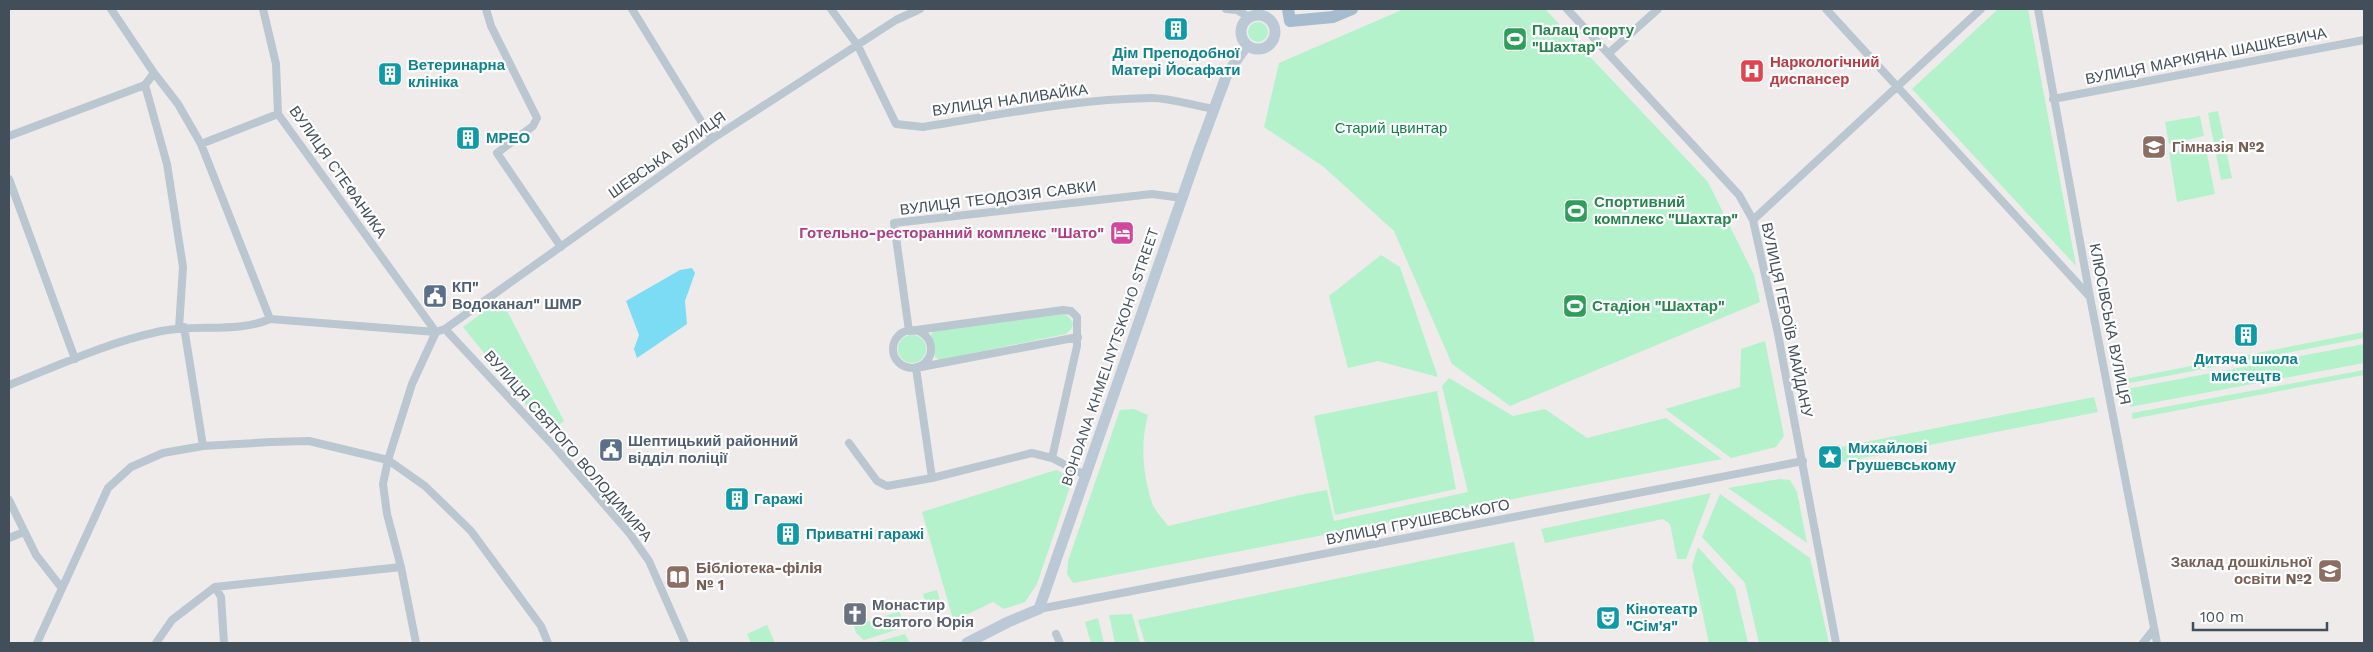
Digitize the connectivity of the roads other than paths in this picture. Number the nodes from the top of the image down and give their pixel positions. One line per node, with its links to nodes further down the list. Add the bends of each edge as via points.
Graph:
1 (263, 9): 26 (street, ВУЛИЦЯ СТЕФАНИКА, via 276,64)
2 (486, 9): 33 (street, via 491,26 537,118 533,126 497,153)
3 (632, 9): 28 (street)
4 (830, 9): 19 (street, ВУЛИЦЯ НАЛИВАЙКА)
5 (920, 9): 19 (street, ШЕВСЬКА ВУЛИЦЯ, via 896,20)
6 (1226, 9): 15 (street, via 1237,10)
7 (1352, 9): 14 (main road, via 1333,17)
8 (1567, 9): 20 (street, ВУЛИЦЯ ГЕРОЇВ МАЙДАНУ)
9 (1658, 9): 20 (street)
10 (1826, 9): 23 (street)
11 (1981, 9): 23 (street)
12 (2038, 9): 24 (street, КЛЮСІВСЬКА ВУЛИЦЯ)
13 (114, 10): 21 (street)
14 (1289, 15): 16 (main road)
15 (1249, 18): 16 (main road, via 1264,17); 18 (main road, via 1241,30)
16 (1274, 28): 18 (main road, via 1273,39 1266,46 1256,49)
17 (2364, 40): 24 (street, ВУЛИЦЯ МАРКІЯНА ШАШКЕВИЧА)
18 (1247, 44): 25 (main road, BOHDANA KHMELNYTSKOHO STREET, via 1227,74)
19 (858, 46): 25 (street, ВУЛИЦЯ НАЛИВАЙКА, via 896,124 902,126 923,127 1096,101 1152,98); 28 (street, ШЕВСЬКА ВУЛИЦЯ)
20 (1609, 53): 32 (street, ВУЛИЦЯ ГЕРОЇВ МАЙДАНУ, via 1740,195)
21 (154, 73): 22 (street); 29 (street, via 178,104)
22 (145, 85): 27 (street); 36 (street, via 166,164 183,267)
23 (1898, 87): 32 (street); 34 (street)
24 (2053, 99): 34 (street, КЛЮСІВСЬКА ВУЛИЦЯ)
25 (1215, 109): 31 (main road, BOHDANA KHMELNYTSKOHO STREET)
26 (278, 114): 29 (street); 39 (street, ВУЛИЦЯ СТЕФАНИКА)
27 (9, 136)
28 (712, 139): 33 (street, ШЕВСЬКА ВУЛИЦЯ)
29 (201, 144): 35 (street)
30 (9, 178): 41 (street)
31 (1182, 198): 38 (street, ВУЛИЦЯ ТЕОДОЗІЯ САВКИ, via 1152,194 894,223); 49 (main road, BOHDANA KHMELNYTSKOHO STREET)
32 (1753, 220): 48 (street, ВУЛИЦЯ ГЕРОЇВ МАЙДАНУ)
33 (560, 247): 37 (street, ШЕВСЬКА ВУЛИЦЯ)
34 (2090, 297): 58 (street, КЛЮСІВСЬКА ВУЛИЦЯ)
35 (270, 319): 36 (street, via 256,325); 39 (street)
36 (182, 328): 41 (street, via 114,343); 45 (street)
37 (446, 329): 39 (street, ШЕВСЬКА ВУЛИЦЯ); 65 (street, ВУЛИЦЯ СВЯТОГО ВОЛОДИМИРА, via 630,534 649,561)
38 (909, 330): 40 (street, via 1063,310 1071,311 1077,317); 42 (street, via 923,334 931,346 928,360); 42 (street, via 898,337 894,355 900,364)
39 (436, 332): 47 (street, via 412,384)
40 (1078, 337): 42 (street); 46 (street)
41 (75, 359): 43 (street)
42 (916, 368): 50 (street)
43 (9, 385)
44 (849, 443): 50 (street, via 877,481 887,486)
45 (203, 446): 47 (street, via 309,441); 55 (street, via 163,453 131,467 108,488)
46 (1052, 458): 49 (street); 50 (street, via 1032,453)
47 (388, 460): 54 (street, via 383,484); 64 (street, via 425,486 471,530 541,626)
48 (1803, 461): 57 (street, ВУЛИЦЯ ГРУШЕВСЬКОГО); 68 (street, ВУЛИЦЯ ГЕРОЇВ МАЙДАНУ)
49 (1086, 476): 57 (main road, BOHDANA KHMELNYTSKOHO STREET)
50 (932, 478)
51 (9, 500): 52 (street)
52 (24, 532): 53 (street); 55 (street, via 46,572)
53 (9, 538)
54 (401, 567): 56 (street); 63 (street)
55 (61, 587): 60 (street)
56 (215, 588): 61 (street, via 172,620); 62 (street, via 220,597)
57 (1039, 609): 66 (main road)
58 (2154, 629): 69 (street); 70 (street, КЛЮСІВСЬКА ВУЛИЦЯ)
59 (1056, 634): 67 (street)
60 (37, 643)
61 (156, 643)
62 (224, 643)
63 (416, 643)
64 (548, 643)
65 (685, 643)
66 (967, 643)
67 (1060, 643)
68 (1836, 643)
69 (2144, 643)
70 (2157, 643)

